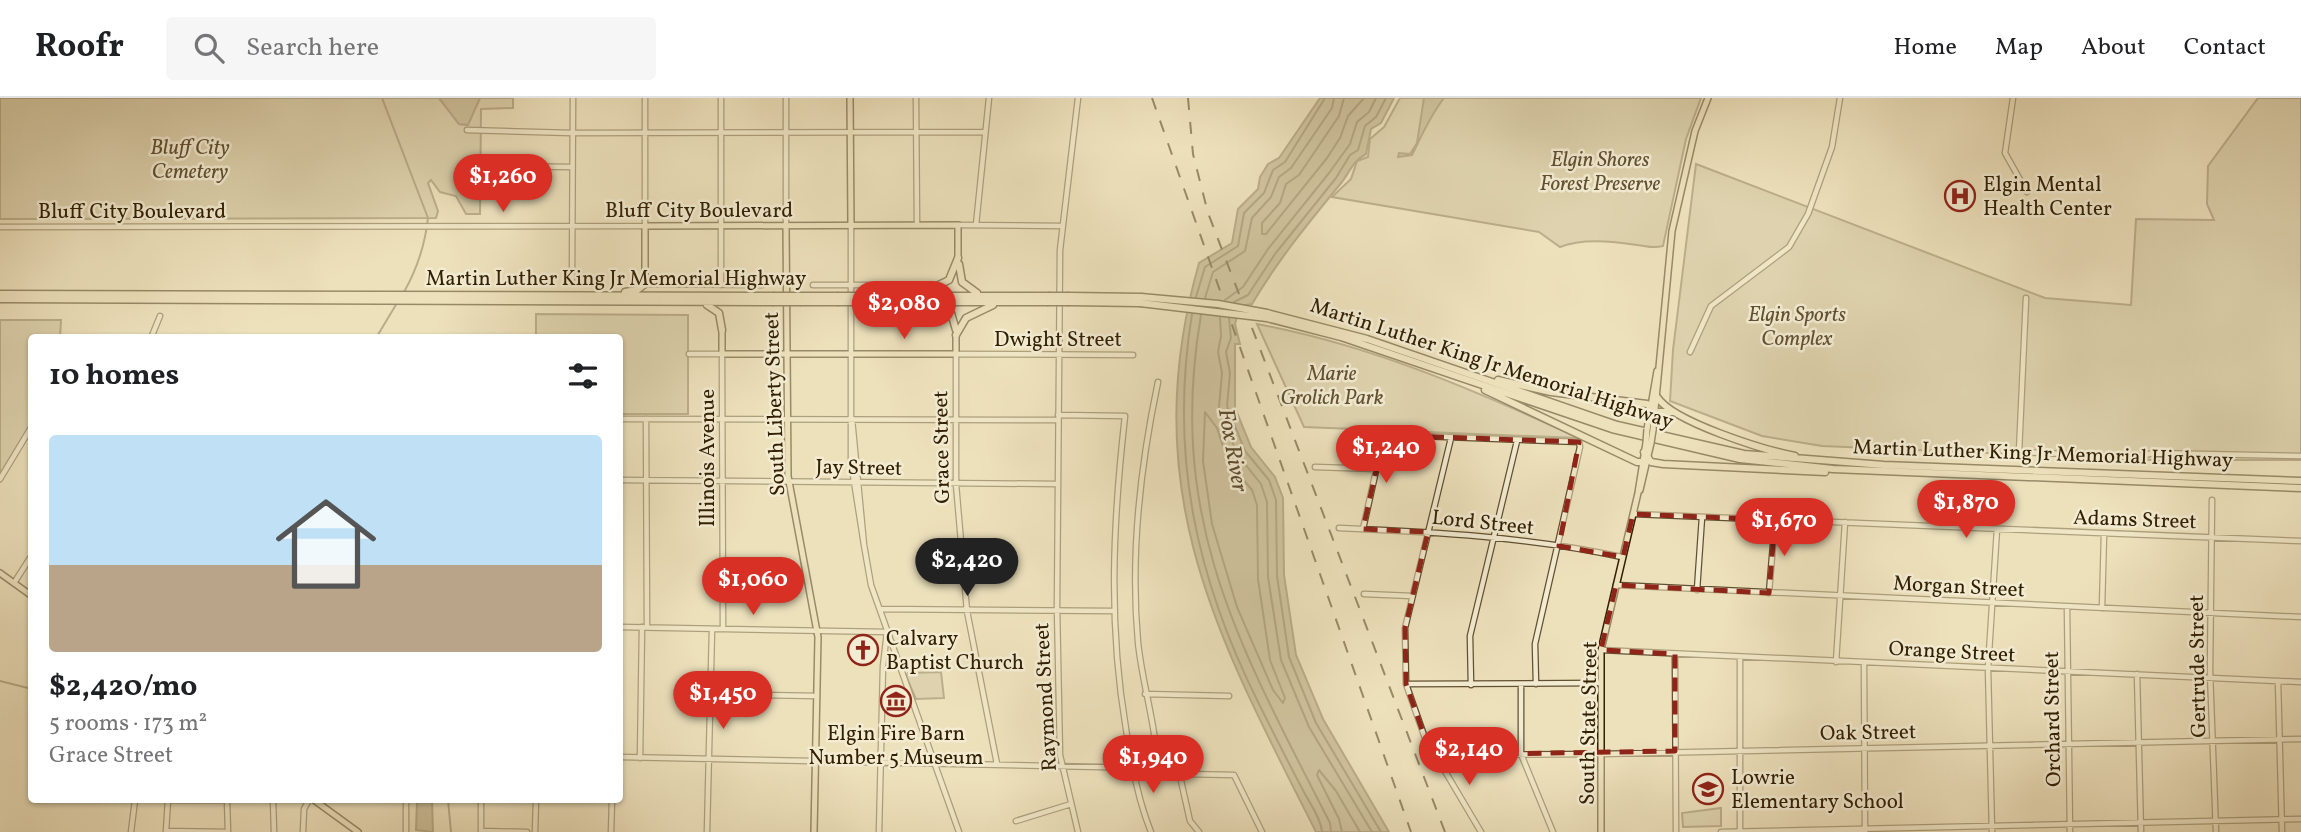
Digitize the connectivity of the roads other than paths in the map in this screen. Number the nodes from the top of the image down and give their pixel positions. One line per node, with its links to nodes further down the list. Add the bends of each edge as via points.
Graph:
1 (573, 98): 16 (street)
2 (645, 98): 17 (street)
3 (720, 98): 18 (street)
4 (786, 98): 19 (street, South Liberty Street)
5 (850, 98): 13 (main road)
6 (916, 98): 14 (street)
7 (989, 98): 15 (street)
8 (1078, 98): 30 (street, Raymond Street)
9 (1708, 98): 67 (main road, South State Street, via 1695,131 1672,231)
10 (1840, 98): 58 (street, via 1832,147 1808,214 1789,247 1711,306)
11 (2013, 98): 22 (street, via 2005,153)
12 (467, 130): 16 (street)
13 (850, 132): 14 (street); 19 (street); 24 (main road)
14 (915, 132): 15 (street); 25 (street)
15 (985, 132): 27 (street)
16 (572, 133): 17 (street); 21 (street)
17 (645, 133): 18 (street); 28 (street)
18 (720, 133): 19 (street); 29 (street)
19 (786, 133): 23 (street, South Liberty Street)
20 (492, 166): 21 (street)
21 (572, 167): 32 (street)
22 (2027, 192)
23 (786, 225): 24 (main road, Bluff City Boulevard); 29 (main road, Bluff City Boulevard); 61 (main road, South Liberty Street)
24 (851, 225): 25 (main road, Bluff City Boulevard); 40 (street)
25 (917, 225): 26 (main road, Bluff City Boulevard)
26 (958, 225): 27 (street, Bluff City Boulevard); 33 (main road)
27 (976, 225): 30 (street, Bluff City Boulevard)
28 (645, 226): 29 (main road, Bluff City Boulevard); 32 (street, Bluff City Boulevard); 35 (main road)
29 (721, 226): 36 (street)
30 (1062, 226): 64 (street, Raymond Street)
31 (0, 227): 32 (street, Bluff City Boulevard)
32 (571, 227): 34 (street)
33 (958, 258): 42 (highway, via 955,271 942,286); 43 (highway, via 966,288)
34 (572, 279)
35 (645, 284): 36 (street); 41 (highway, via 632,292)
36 (720, 285): 37 (street)
37 (762, 285)
38 (813, 285): 40 (street)
39 (927, 285): 40 (street)
40 (852, 286): 62 (street)
41 (583, 296): 45 (highway, Martin Luther King Jr Memorial Highway); 47 (highway, Martin Luther King Jr Memorial Highway)
42 (903, 296): 43 (highway, Martin Luther King Jr Memorial Highway); 48 (highway, Martin Luther King Jr Memorial Highway)
43 (986, 296): 49 (highway, Martin Luther King Jr Memorial Highway)
44 (0, 297): 45 (highway, Martin Luther King Jr Memorial Highway); 45 (highway, Martin Luther King Jr Memorial Highway)
45 (410, 297): 50 (highway, Martin Luther King Jr Memorial Highway)
46 (2026, 298): 87 (street, via 2019,452)
47 (773, 299): 48 (highway, Martin Luther King Jr Memorial Highway, bridge); 50 (highway, Martin Luther King Jr Memorial Highway)
48 (868, 299): 51 (highway, Martin Luther King Jr Memorial Highway)
49 (1048, 299): 52 (highway, Martin Luther King Jr Memorial Highway); 54 (highway, Martin Luther King Jr Memorial Highway, bridge, via 1140,300)
50 (698, 302): 55 (highway, via 718,311)
51 (927, 302): 52 (highway, Martin Luther King Jr Memorial Highway); 57 (highway, via 951,313)
52 (1010, 302): 57 (highway, via 973,312)
53 (160, 316): 56 (street)
54 (1267, 316): 66 (highway, Martin Luther King Jr Memorial Highway, via 1346,332); 68 (highway, Martin Luther King Jr Memorial Highway)
55 (722, 330): 60 (main road, Illinois Avenue)
56 (153, 334)
57 (957, 335): 63 (main road, Grace Street)
58 (1690, 352)
59 (689, 354): 60 (street, Dwight Street)
60 (722, 354): 61 (main road, Dwight Street); 76 (street, Illinois Avenue)
61 (787, 354): 62 (main road, Dwight Street); 77 (main road, South Liberty Street)
62 (852, 354): 63 (main road, Dwight Street); 78 (street)
63 (956, 354): 64 (street, Dwight Street); 79 (street, Grace Street)
64 (1058, 355): 65 (street, Dwight Street); 73 (street, Raymond Street)
65 (1133, 355)
66 (1442, 365): 71 (highway, via 1519,386); 89 (highway, Martin Luther King Jr Memorial Highway, via 1659,437 1744,454)
67 (1657, 372): 70 (main road, South State Street); 71 (main road, South State Street)
68 (1448, 373): 88 (highway, via 1637,462); 92 (highway, Martin Luther King Jr Memorial Highway, via 1612,429 1704,453 1785,465)
69 (1158, 382): 160 (street, via 1137,533 1136,615)
70 (1657, 397): 71 (main road, South State Street); 72 (highway)
71 (1653, 409): 72 (highway); 85 (main road, South State Street, bridge)
72 (1672, 412): 89 (highway, via 1760,447)
73 (1058, 417): 79 (street); 101 (street, Raymond Street); 133 (street, via 1125,416 1113,541)
74 (623, 419): 75 (street)
75 (646, 419): 76 (street); 95 (street)
76 (722, 419): 77 (street); 97 (street, Illinois Avenue)
77 (787, 419): 78 (street); 98 (main road, South Liberty Street)
78 (852, 419): 79 (street); 99 (street)
79 (956, 419): 100 (street, Grace Street)
80 (28, 433): 93 (street)
81 (1366, 434): 82 (street)
82 (1384, 435): 83 (street); 91 (street)
83 (1451, 438): 84 (street); 111 (street)
84 (1517, 441): 114 (street); 116 (street, via 1579,442)
85 (1648, 443): 86 (main road, South State Street); 88 (main road, South State Street)
86 (1644, 452): 88 (highway)
87 (2301, 456)
88 (1646, 461): 92 (highway, via 1807,472); 104 (main road, South State Street)
89 (1827, 462): 96 (highway, Martin Luther King Jr Memorial Highway)
90 (1315, 467): 91 (street)
91 (1376, 469): 109 (street)
92 (1913, 472): 102 (highway, Martin Luther King Jr Memorial Highway)
93 (0, 479)
94 (623, 480): 95 (street, Jay Street)
95 (647, 480): 97 (street, Jay Street); 138 (street)
96 (2301, 481)
97 (722, 482): 98 (street, Jay Street); 140 (street, Illinois Avenue)
98 (789, 482): 99 (street, Jay Street); 141 (main road, South Liberty Street)
99 (856, 483): 100 (street, Jay Street); 131 (street)
100 (956, 484): 101 (street, Jay Street); 132 (street, Grace Street)
101 (1057, 484): 134 (street, Raymond Street)
102 (2301, 488)
103 (2212, 500): 113 (street, Gertrude Street)
104 (1633, 514): 105 (street, Adams Street); 117 (main road, South State Street)
105 (1702, 517): 106 (street, Adams Street); 122 (street)
106 (1775, 520): 107 (street, Adams Street); 124 (street)
107 (1845, 522): 110 (street, Adams Street); 127 (street)
108 (1339, 528): 109 (street, Lord Street)
109 (1363, 529): 111 (street, Lord Street)
110 (1997, 529): 112 (street, Adams Street); 128 (street)
111 (1428, 531): 114 (street, Lord Street); 126 (street)
112 (2104, 534): 113 (street, Adams Street); 130 (street)
113 (2212, 537): 115 (street, Adams Street); 135 (street, Gertrude Street)
114 (1492, 538): 116 (street, Lord Street); 158 (street, via 1470,636)
115 (2301, 541)
116 (1559, 546): 117 (street, Lord Street); 156 (street, via 1535,644)
117 (1622, 557): 121 (main road, South State Street)
118 (28, 561): 120 (street)
119 (0, 573): 120 (main road)
120 (14, 583): 123 (main road)
121 (1616, 585): 122 (street, Morgan Street); 143 (main road, South State Street)
122 (1697, 590): 124 (street, Morgan Street)
123 (28, 593)
124 (1769, 593): 127 (street, Morgan Street)
125 (1364, 594): 126 (street)
126 (1412, 596): 154 (street, via 1405,628)
127 (1840, 597): 128 (street, Morgan Street); 146 (street)
128 (1992, 603): 129 (street, Morgan Street); 148 (street)
129 (2067, 607): 130 (street, Morgan Street); 149 (street, Orchard Street)
130 (2102, 608): 135 (street, Morgan Street)
131 (879, 609): 132 (street); 142 (street)
132 (967, 611): 134 (street); 181 (street, Grace Street)
133 (1113, 611): 134 (street); 183 (street)
134 (1057, 612): 182 (street, Raymond Street)
135 (2210, 613): 136 (street, Morgan Street); 151 (street, Gertrude Street)
136 (2301, 617)
137 (623, 627): 138 (street)
138 (645, 628): 139 (street); 176 (street)
139 (712, 629): 140 (street); 159 (street)
140 (723, 629): 141 (street)
141 (817, 631): 142 (street); 161 (main road, South Liberty Street)
142 (887, 632): 179 (street); 180 (street)
143 (1601, 650): 144 (street, Orange Street); 157 (main road, South State Street)
144 (1675, 654): 145 (street, Orange Street); 171 (street)
145 (1740, 658): 146 (street, Orange Street); 170 (street)
146 (1836, 662): 147 (street, Orange Street)
147 (1864, 663): 148 (street, Orange Street); 169 (street)
148 (1988, 668): 149 (street, Orange Street); 168 (street)
149 (2066, 672): 150 (street, Orange Street); 167 (street, Orchard Street)
150 (2137, 674): 151 (street, Orange Street); 166 (street)
151 (2213, 678): 152 (street, Orange Street); 165 (street, Gertrude Street)
152 (2278, 681): 153 (street, Orange Street); 163 (street)
153 (2301, 682)
154 (1406, 684): 158 (street); 174 (street, via 1431,755)
155 (1521, 684): 156 (street); 158 (street); 172 (street)
156 (1536, 684): 157 (street)
157 (1600, 684): 173 (main road, South State Street)
158 (1471, 685)
159 (711, 694): 161 (street); 177 (street)
160 (1145, 694): 162 (street); 184 (street)
161 (817, 696): 178 (main road, South Liberty Street)
162 (1229, 696)
163 (2280, 739): 164 (street, Oak Street); 165 (street, Oak Street); 199 (street)
164 (2301, 739)
165 (2214, 741): 166 (street, Oak Street); 198 (street, Gertrude Street)
166 (2139, 743): 167 (street, Oak Street); 201 (street)
167 (2067, 744): 168 (street, Oak Street); 202 (street, Orchard Street)
168 (1990, 746): 169 (street, Oak Street); 203 (street)
169 (1864, 748): 170 (street, Oak Street); 204 (street)
170 (1740, 750): 171 (street, Oak Street); 231 (street)
171 (1675, 751): 173 (street, Oak Street); 229 (street)
172 (1521, 754): 173 (street, Oak Street); 174 (street, Oak Street); 227 (street)
173 (1601, 754): 228 (main road, South State Street)
174 (1436, 755): 226 (street)
175 (623, 757): 176 (street)
176 (640, 758): 177 (street)
177 (709, 759): 178 (street); 218 (street)
178 (816, 761): 179 (street); 219 (main road, South Liberty Street)
179 (881, 762): 180 (street); 220 (street)
180 (934, 763): 181 (street); 221 (street)
181 (997, 764): 182 (street)
182 (1062, 766): 183 (street); 196 (street, Raymond Street)
183 (1132, 767): 184 (street); 223 (street)
184 (1157, 769): 185 (street)
185 (1179, 772): 224 (street, via 1190,821); 225 (street, via 1234,775)
186 (135, 803): 208 (street)
187 (167, 803): 209 (street)
188 (227, 803): 210 (street)
189 (273, 803): 211 (street)
190 (307, 803): 212 (street)
191 (318, 803): 213 (main road)
192 (407, 803): 214 (street)
193 (481, 803): 206 (street)
194 (536, 803): 216 (street)
195 (612, 803): 217 (street)
196 (1071, 804): 200 (street); 222 (street, Raymond Street)
197 (2301, 819): 199 (street)
198 (2216, 820): 199 (street); 201 (street); 234 (street, Gertrude Street)
199 (2282, 820): 235 (street)
200 (1016, 821)
201 (2141, 822): 202 (street); 233 (street)
202 (2070, 824): 203 (street); 232 (street, Orchard Street)
203 (1992, 829): 205 (street)
204 (1865, 830): 205 (street); 207 (street)
205 (1927, 830)
206 (481, 831): 215 (street)
207 (1806, 831): 231 (street)
208 (131, 832)
209 (166, 832): 210 (street)
210 (228, 832)
211 (274, 832)
212 (303, 832)
213 (358, 832)
214 (406, 832)
215 (527, 832)
216 (535, 832)
217 (611, 832)
218 (707, 832)
219 (814, 832)
220 (879, 832)
221 (959, 832)
222 (1078, 832)
223 (1151, 832)
224 (1199, 832)
225 (1262, 832)
226 (1481, 832)
227 (1553, 832)
228 (1601, 832)
229 (1675, 832)
230 (1721, 832): 231 (street)
231 (1741, 832)
232 (2070, 832)
233 (2141, 832)
234 (2216, 832)
235 (2282, 832)

